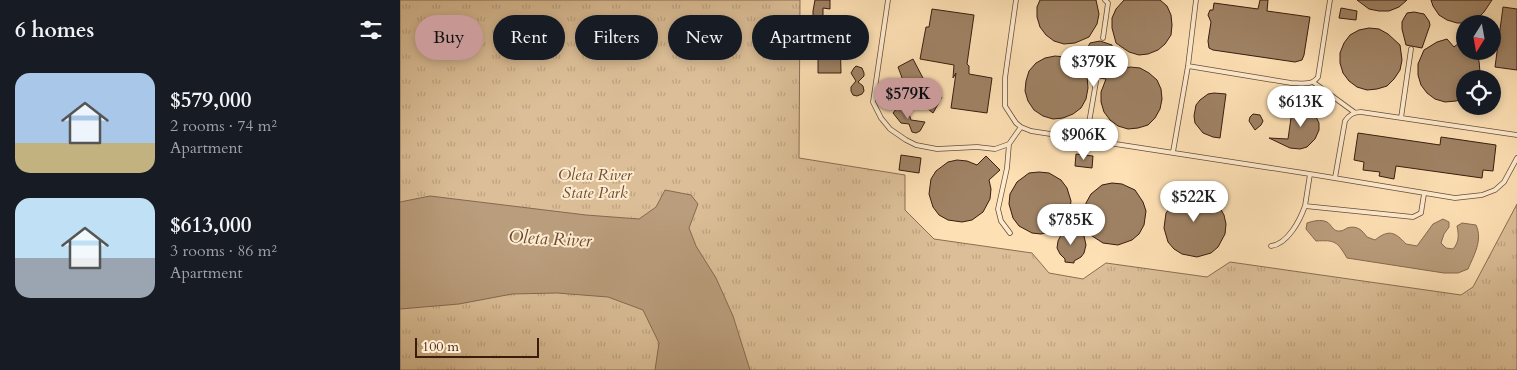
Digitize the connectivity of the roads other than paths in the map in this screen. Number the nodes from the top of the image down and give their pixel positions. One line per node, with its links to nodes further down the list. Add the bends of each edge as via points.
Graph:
1 (888, 0): 16 (lane, via 873,102 890,129 906,140 937,149 995,149)
2 (1016, 0): 13 (lane, via 1004,94 1011,118)
3 (1196, 0): 8 (lane)
4 (1330, 0): 10 (lane, via 1318,77)
5 (1108, 1): 6 (lane)
6 (1103, 38)
7 (1411, 49): 12 (lane)
8 (1188, 66): 10 (lane, via 1291,83); 17 (lane)
9 (1096, 82): 15 (lane)
10 (1313, 82): 11 (lane)
11 (1354, 112): 12 (lane); 20 (lane, via 1345,121)
12 (1401, 118): 14 (lane)
13 (1021, 127): 15 (lane); 16 (lane)
14 (1517, 135)
15 (1086, 140): 17 (lane)
16 (1010, 144): 23 (lane, via 998,209 1001,221)
17 (1173, 152): 19 (lane)
18 (1517, 158): 21 (lane, via 1504,182 1495,190 1455,198)
19 (1310, 174): 20 (lane); 22 (lane)
20 (1335, 178): 21 (lane)
21 (1424, 194): 22 (lane, via 1421,213 1413,217)
22 (1305, 206): 24 (lane, via 1288,235)
23 (1010, 233)
24 (1271, 246)

